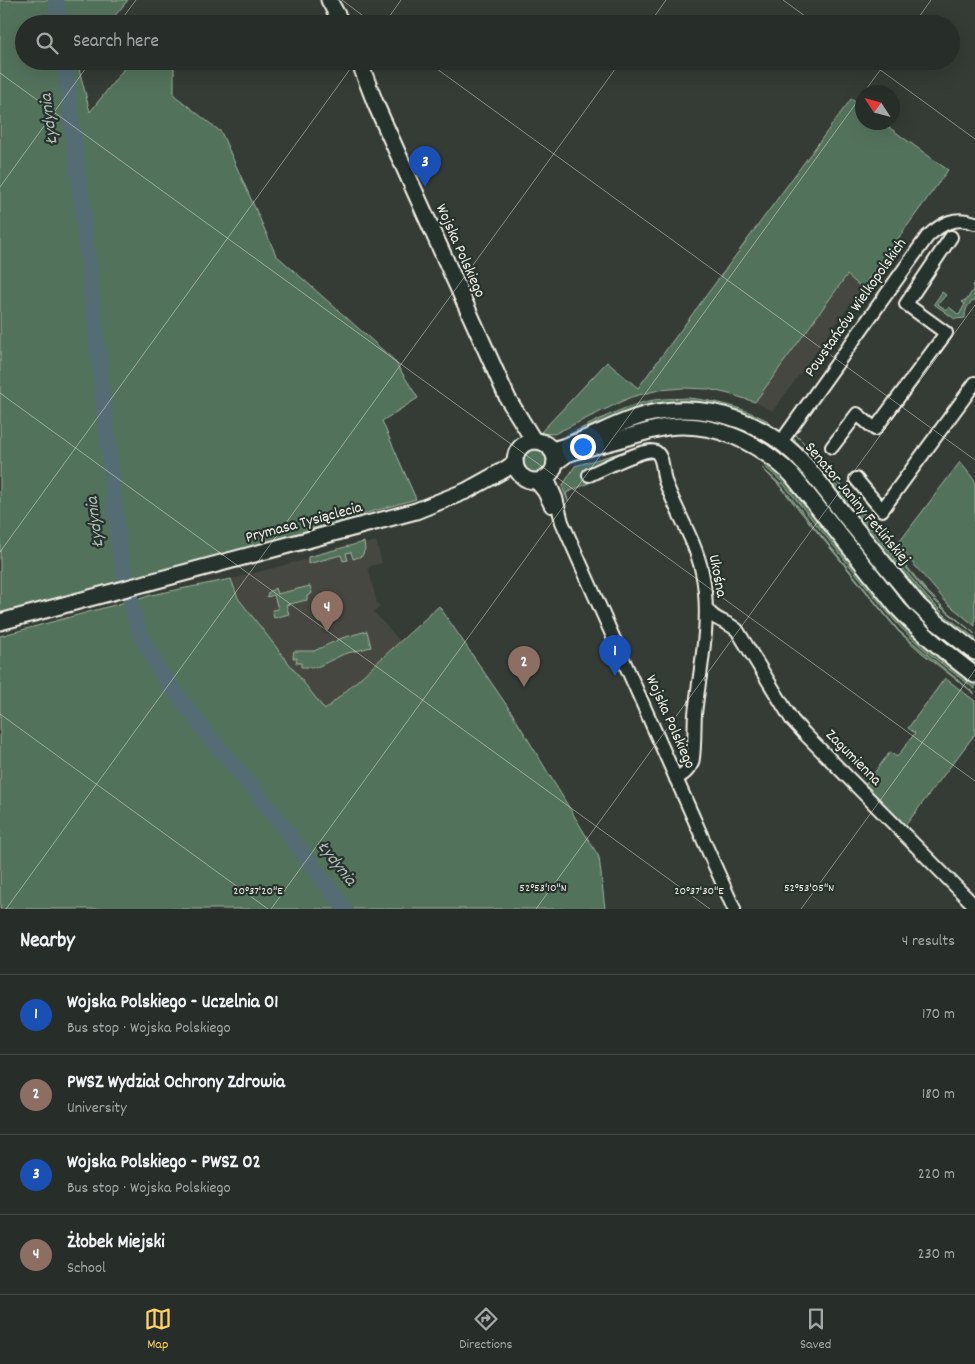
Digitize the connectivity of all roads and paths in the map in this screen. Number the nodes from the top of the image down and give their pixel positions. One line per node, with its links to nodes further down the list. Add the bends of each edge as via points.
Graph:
1 (329, 0): 2 (main road)
2 (337, 15)
3 (362, 70): 10 (main road, Wojska Polskiego)
4 (975, 223): 6 (street, Powstańców Wielkopolskich, via 955,220 935,229)
5 (951, 237): 7 (street)
6 (889, 290): 7 (street); 9 (street, Powstańców Wielkopolskich)
7 (906, 304): 11 (street, via 946,333 875,429 856,414)
8 (975, 383): 15 (street, via 882,510)
9 (780, 442): 12 (main road, Senator Janiny Fetlińskiej, via 729,416 706,411 673,410 632,419 564,446); 20 (main road, Senator Janiny Fetlińskiej, via 805,465 918,605)
10 (528, 444): 12 (main road, via 542,443); 13 (main road, via 516,454)
11 (832, 447)
12 (553, 456): 13 (main road, via 553,470); 21 (main road, Senator Janiny Fetlińskiej, via 667,427 702,428 749,443 792,475 915,626)
13 (530, 474): 17 (main road, Prymasa Tysiąclecia, via 466,491 416,511); 22 (street, Wojska Polskiego, via 562,522)
14 (590, 475): 16 (street, Ukośna, via 650,450 656,452 698,556)
15 (856, 479)
16 (707, 609): 18 (street, Zagumienna, via 711,616); 19 (street, Ukośna)
17 (0, 622)
18 (724, 622): 19 (street); 23 (street, Zagumienna, via 737,630 792,720)
19 (705, 639): 22 (street, Ukośna, via 692,763)
20 (975, 652)
21 (975, 675)
22 (676, 779): 24 (street, Wojska Polskiego)
23 (975, 906)
24 (734, 909)

